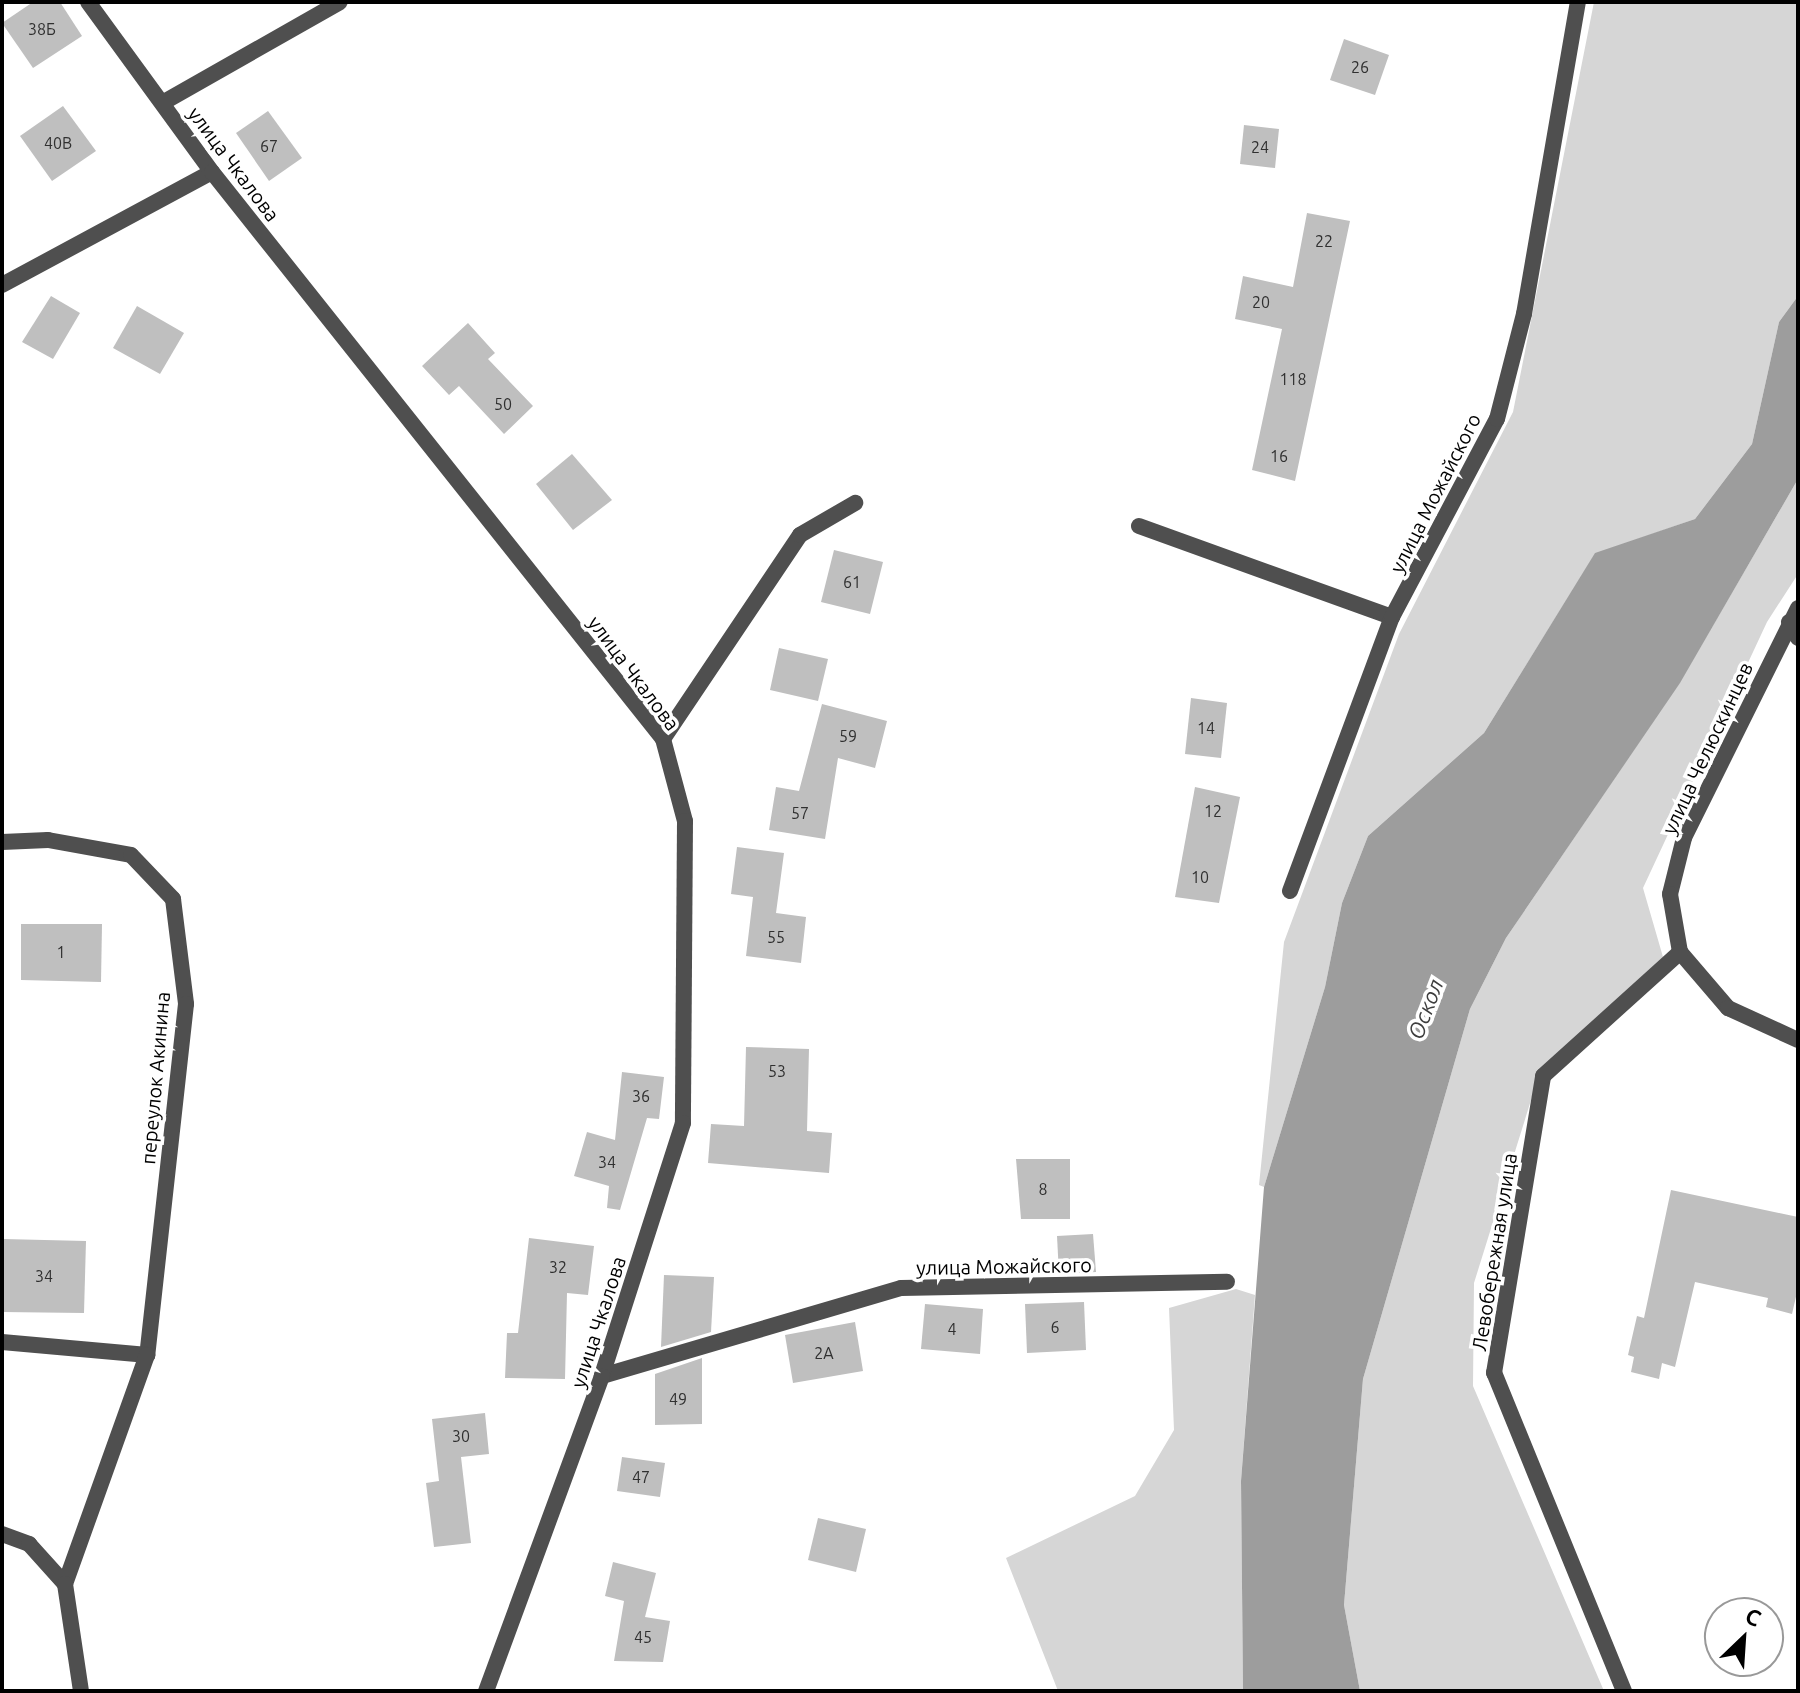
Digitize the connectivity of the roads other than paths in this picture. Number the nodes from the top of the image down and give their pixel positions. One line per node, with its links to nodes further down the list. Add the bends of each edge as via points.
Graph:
1 (88, 2): 4 (street, улица Чкалова)
2 (340, 2): 4 (street)
3 (1578, 2): 10 (street, улица Можайского, via 1524,314 1497,419)
4 (164, 102): 5 (street, улица Чкалова)
5 (212, 172): 6 (street); 12 (street, улица Чкалова)
6 (2, 285)
7 (855, 503): 12 (street, via 800,535)
8 (1139, 526): 10 (street)
9 (1794, 615): 11 (street); 15 (street, улица Челюскинцев, via 1684,838 1670,894)
10 (1392, 617): 14 (street, улица Можайского)
11 (1798, 638)
12 (663, 739): 20 (street, улица Чкалова, via 685,821 683,1123)
13 (2, 842): 19 (street, переулок Акинина, via 48,840 131,855 173,899 186,1004)
14 (1290, 891)
15 (1680, 952): 16 (street, via 1728,1008); 25 (street, Левобережная улица, via 1543,1076 1494,1373)
16 (1798, 1040)
17 (1227, 1282): 20 (street, улица Можайского, via 901,1288)
18 (2, 1342): 19 (street)
19 (147, 1355): 22 (street, переулок Акинина)
20 (602, 1376): 24 (street, улица Чкалова)
21 (2, 1534): 22 (street, via 29,1544)
22 (65, 1584): 23 (street)
23 (81, 1691)
24 (486, 1691)
25 (1624, 1691)

